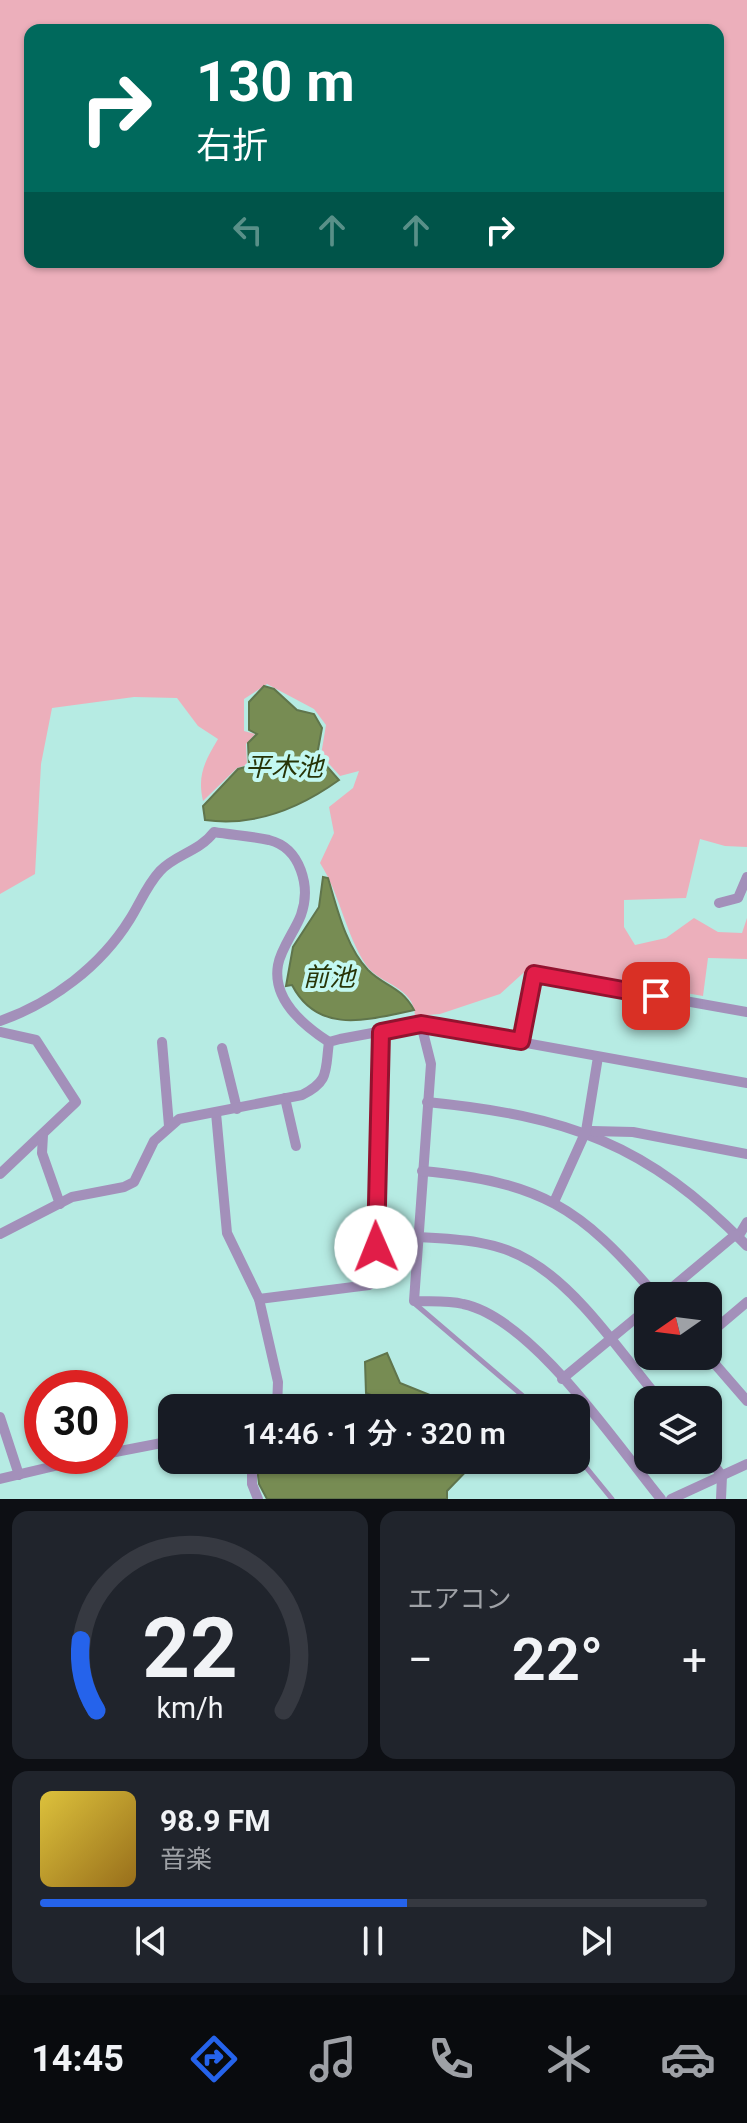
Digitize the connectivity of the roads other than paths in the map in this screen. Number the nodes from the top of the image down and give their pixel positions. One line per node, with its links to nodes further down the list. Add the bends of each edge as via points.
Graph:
1 (747, 877): 2 (street, via 738,898)
2 (719, 903)
3 (747, 1012): 8 (street, via 534,974)
4 (0, 1021): 10 (street, via 48,1001 78,976 129,921 160,870 204,846 214,832 272,840 303,872 304,903 278,963 278,975 295,1015)
5 (421, 1024): 7 (street); 8 (street); 15 (street, via 431,1064)
6 (0, 1032): 20 (street, via 36,1040 76,1102)
7 (381, 1032): 10 (street); 32 (street)
8 (521, 1041): 12 (street)
9 (162, 1042): 18 (street)
10 (329, 1042): 14 (street, via 325,1079 302,1095)
11 (222, 1048): 16 (street)
12 (598, 1057): 13 (street); 19 (street)
13 (747, 1083)
14 (285, 1098): 16 (street); 21 (street)
15 (427, 1102): 19 (street, via 497,1109); 23 (street)
16 (237, 1109): 17 (street)
17 (216, 1113): 18 (street, via 179,1119); 36 (street, via 227,1233)
18 (169, 1126): 26 (street, via 154,1141 134,1182)
19 (586, 1131): 22 (street, via 633,1132); 25 (street); 29 (street, via 655,1168)
20 (43, 1135): 24 (street); 26 (street, via 42,1153)
21 (296, 1146)
22 (747, 1154)
23 (422, 1171): 25 (street, via 481,1177); 30 (street)
24 (0, 1174)
25 (554, 1202): 34 (street, via 589,1224)
26 (60, 1204): 28 (street)
27 (747, 1222): 29 (street)
28 (0, 1234)
29 (737, 1236): 31 (street); 35 (street)
30 (416, 1237): 33 (street); 41 (street, via 468,1240 529,1260 558,1281)
31 (747, 1246)
32 (376, 1247): 33 (street); 36 (street, via 376,1281 369,1285)
33 (417, 1251): 37 (street)
34 (646, 1282)
35 (677, 1282)
36 (259, 1299): 45 (street)
37 (414, 1301): 43 (street, via 463,1304 487,1313 525,1339); 46 (lane)
38 (747, 1302): 40 (street)
39 (634, 1319): 41 (street)
40 (722, 1323)
41 (609, 1339): 43 (street); 44 (street)
42 (720, 1370): 47 (street)
43 (562, 1379): 60 (street)
44 (648, 1386)
45 (278, 1394)
46 (520, 1394)
47 (747, 1401)
48 (0, 1417): 55 (street)
49 (158, 1444): 50 (street)
50 (128, 1450)
51 (747, 1464): 56 (street)
52 (590, 1472): 59 (lane)
53 (24, 1474): 55 (street)
54 (252, 1474): 58 (street)
55 (19, 1475): 57 (street)
56 (722, 1476): 61 (street); 62 (street)
57 (0, 1479)
58 (258, 1499)
59 (612, 1499)
60 (661, 1499)
61 (671, 1499)
62 (721, 1499)

